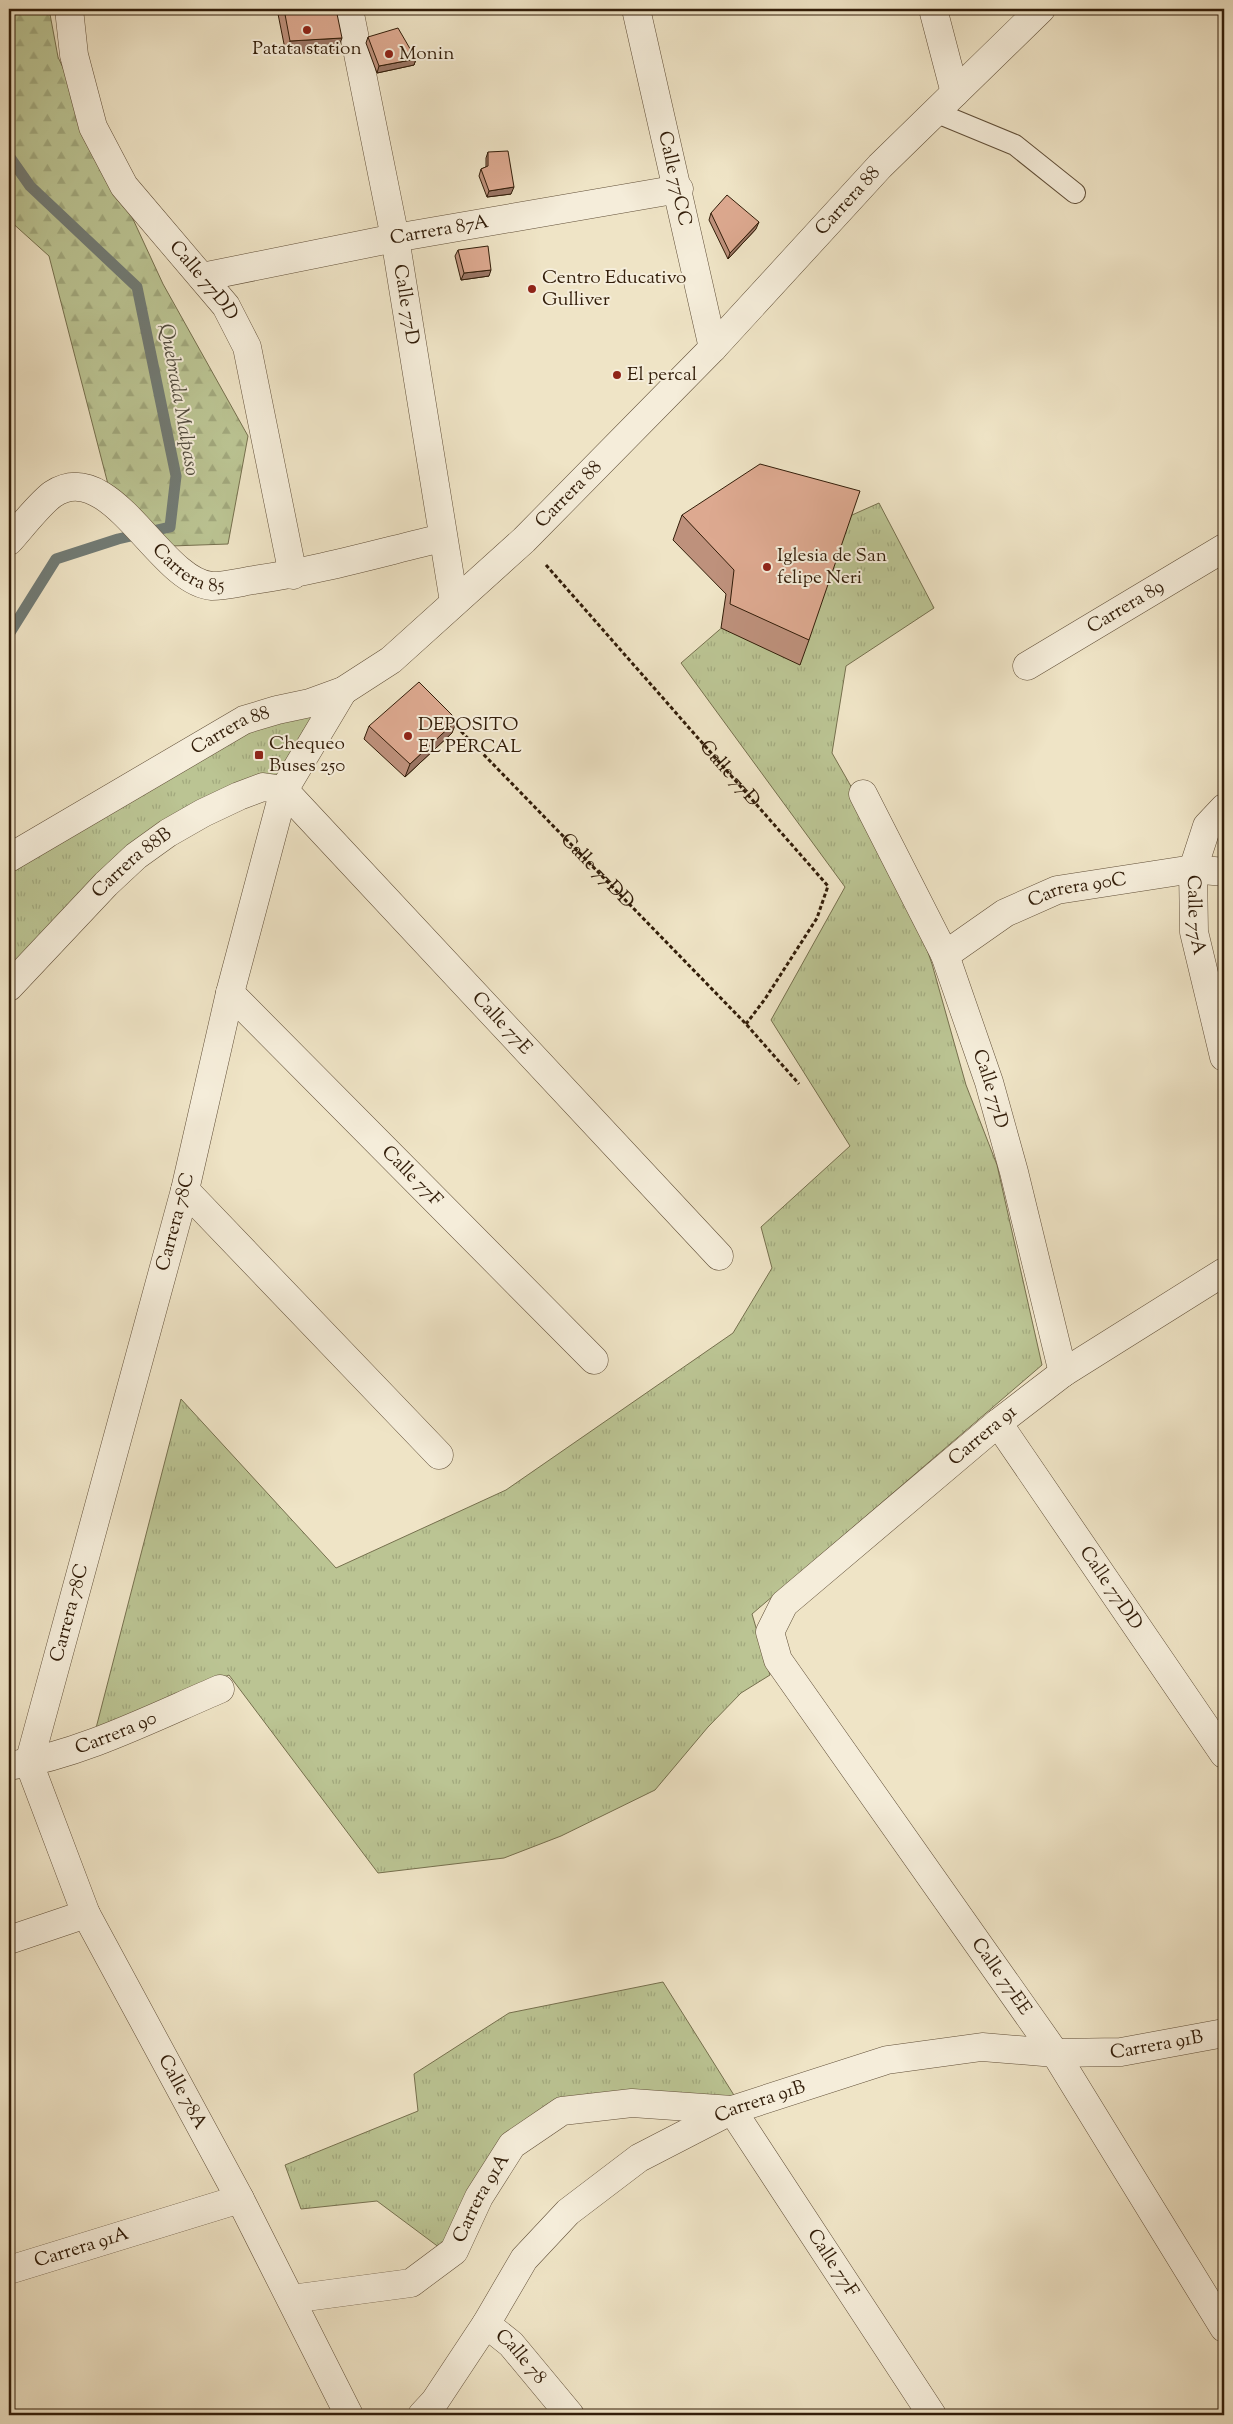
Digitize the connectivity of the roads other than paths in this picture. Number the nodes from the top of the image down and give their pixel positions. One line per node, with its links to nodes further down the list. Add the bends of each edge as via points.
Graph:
1 (69, 9): 11 (street, Calle 77DD, via 74,55 93,127 124,186)
2 (349, 9): 10 (street, Calle 77D)
3 (636, 9): 8 (street, Calle 77CC)
4 (933, 9): 6 (street)
5 (1041, 9): 6 (street, Carrera 88)
6 (955, 93): 7 (street, Carrera 88)
7 (935, 112): 9 (lane, via 1015,145); 12 (street, Carrera 88, via 880,166)
8 (679, 189): 10 (street, Carrera 87A); 12 (street, Calle 77CC)
9 (1075, 193)
10 (395, 238): 11 (street, Carrera 87A); 13 (street, Calle 77D)
11 (202, 277): 16 (street, Calle 77DD, via 226,306 247,347)
12 (713, 348): 17 (street, Carrera 88, via 524,540)
13 (442, 538): 16 (street, Carrera 85); 17 (street, Calle 77D)
14 (9, 541): 16 (street, Carrera 85, via 52,494 72,487 92,490 116,507 189,577 212,586)
15 (1224, 548): 18 (street, Carrera 89)
16 (293, 574)
17 (454, 602): 19 (street, Carrera 88, via 392,660)
18 (1027, 666)
19 (343, 691): 20 (street, Carrera 78C); 23 (street, Carrera 88, via 310,704 244,720 216,734)
20 (284, 790): 27 (street, Carrera 88B, via 263,787 239,796 203,812 144,850 106,884); 28 (street, Carrera 78C); 31 (street, Calle 77E)
21 (863, 794): 26 (street, Calle 77D)
22 (1224, 808): 24 (street, Calle 77A, via 1207,826)
23 (9, 858)
24 (1193, 869): 25 (street, Carrera 90C); 26 (street, Carrera 90C, via 1057,890 1005,913); 29 (street, Calle 77A, via 1194,932)
25 (1224, 872)
26 (945, 955): 34 (street, Calle 77D, via 989,1082)
27 (9, 987)
28 (230, 993): 30 (street, Carrera 78C); 33 (street, Calle 77F)
29 (1224, 1057)
30 (186, 1190): 36 (street); 40 (street, Carrera 78C)
31 (719, 1256)
32 (1224, 1272): 34 (street, Carrera 91)
33 (594, 1360)
34 (1063, 1372): 35 (street, Carrera 91)
35 (998, 1423): 37 (street, Carrera 91, via 784,1604); 39 (street, Calle 77DD)
36 (439, 1455)
37 (770, 1632): 44 (street, Calle 77EE, via 778,1660)
38 (220, 1689): 40 (street, Carrera 90, via 84,1745)
39 (1224, 1754)
40 (19, 1764): 41 (street, Calle 78A)
41 (86, 1914): 42 (street); 46 (street, Calle 78A)
42 (9, 1940)
43 (1224, 2033): 44 (street, Carrera 91B, via 1121,2052)
44 (1055, 2053): 45 (street, Carrera 91B, via 982,2047 887,2060); 50 (street, Calle 77EE)
45 (732, 2110): 48 (street, Carrera 91A, via 632,2103 562,2112 512,2145 479,2197 454,2251 411,2283); 49 (street, Carrera 91B, via 639,2158 568,2212 524,2259); 54 (street, Calle 77F)
46 (240, 2199): 47 (street, Carrera 91A); 48 (street, Calle 78A)
47 (9, 2270)
48 (291, 2299): 51 (street, Calle 78A)
49 (486, 2324): 52 (street, Carrera 91B, via 435,2401); 53 (street, Calle 78, via 511,2344)
50 (1224, 2328)
51 (349, 2415)
52 (422, 2415)
53 (570, 2415)
54 (932, 2415)

